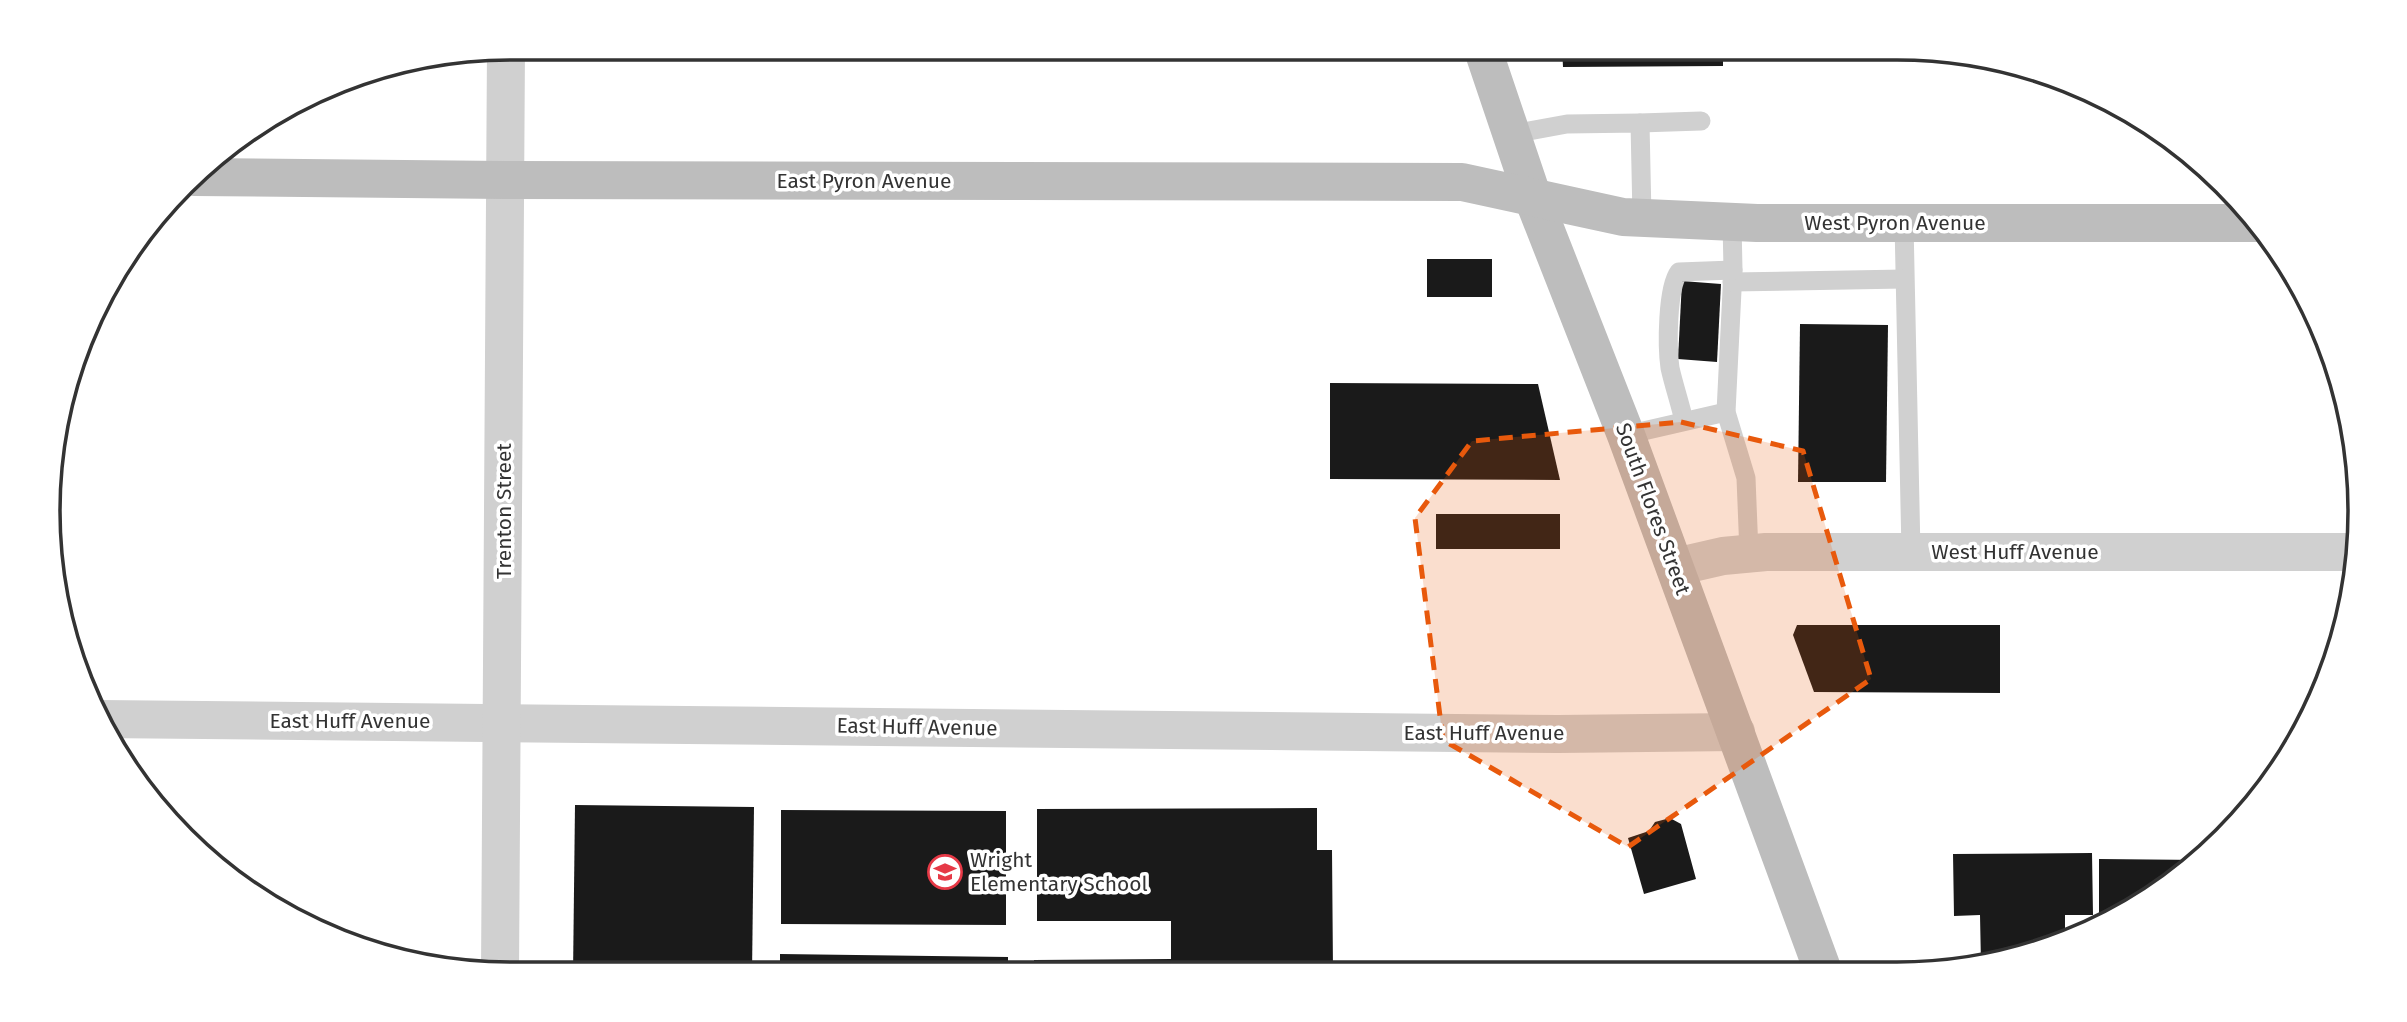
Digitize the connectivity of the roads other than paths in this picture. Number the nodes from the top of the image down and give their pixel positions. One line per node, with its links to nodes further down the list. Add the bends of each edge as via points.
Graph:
1 (506, 60): 7 (street, Trenton Street)
2 (1486, 60): 5 (street, South Flores Street)
3 (1702, 121): 4 (lane)
4 (1640, 123): 5 (lane, via 1567,124); 9 (lane)
5 (1512, 134): 8 (street, South Flores Street)
6 (208, 177): 7 (street, East Pyron Avenue)
7 (505, 180): 8 (street, East Pyron Avenue, via 1462,182); 23 (street, Trenton Street)
8 (1533, 198): 9 (street, West Pyron Avenue); 17 (street, South Flores Street)
9 (1642, 217): 10 (street, West Pyron Avenue)
10 (1732, 222): 11 (street, West Pyron Avenue); 13 (lane)
11 (1904, 223): 12 (street, West Pyron Avenue); 14 (lane)
12 (2243, 223)
13 (1732, 276): 14 (lane); 15 (lane); 16 (lane, via 1679,272 1674,279 1670,366)
14 (1904, 279): 18 (lane)
15 (1726, 412): 16 (lane); 20 (lane, via 1745,478)
16 (1684, 421): 17 (lane)
17 (1626, 435): 21 (street, South Flores Street)
18 (1911, 551): 19 (street, West Huff Avenue); 20 (street, West Huff Avenue)
19 (2346, 552)
20 (1749, 553): 21 (street, West Huff Avenue)
21 (1675, 567): 24 (street, South Flores Street)
22 (110, 719): 23 (street, East Huff Avenue)
23 (503, 722): 24 (street, East Huff Avenue); 25 (street, Trenton Street)
24 (1736, 732): 26 (street, South Flores Street)
25 (500, 962)
26 (1821, 962)

